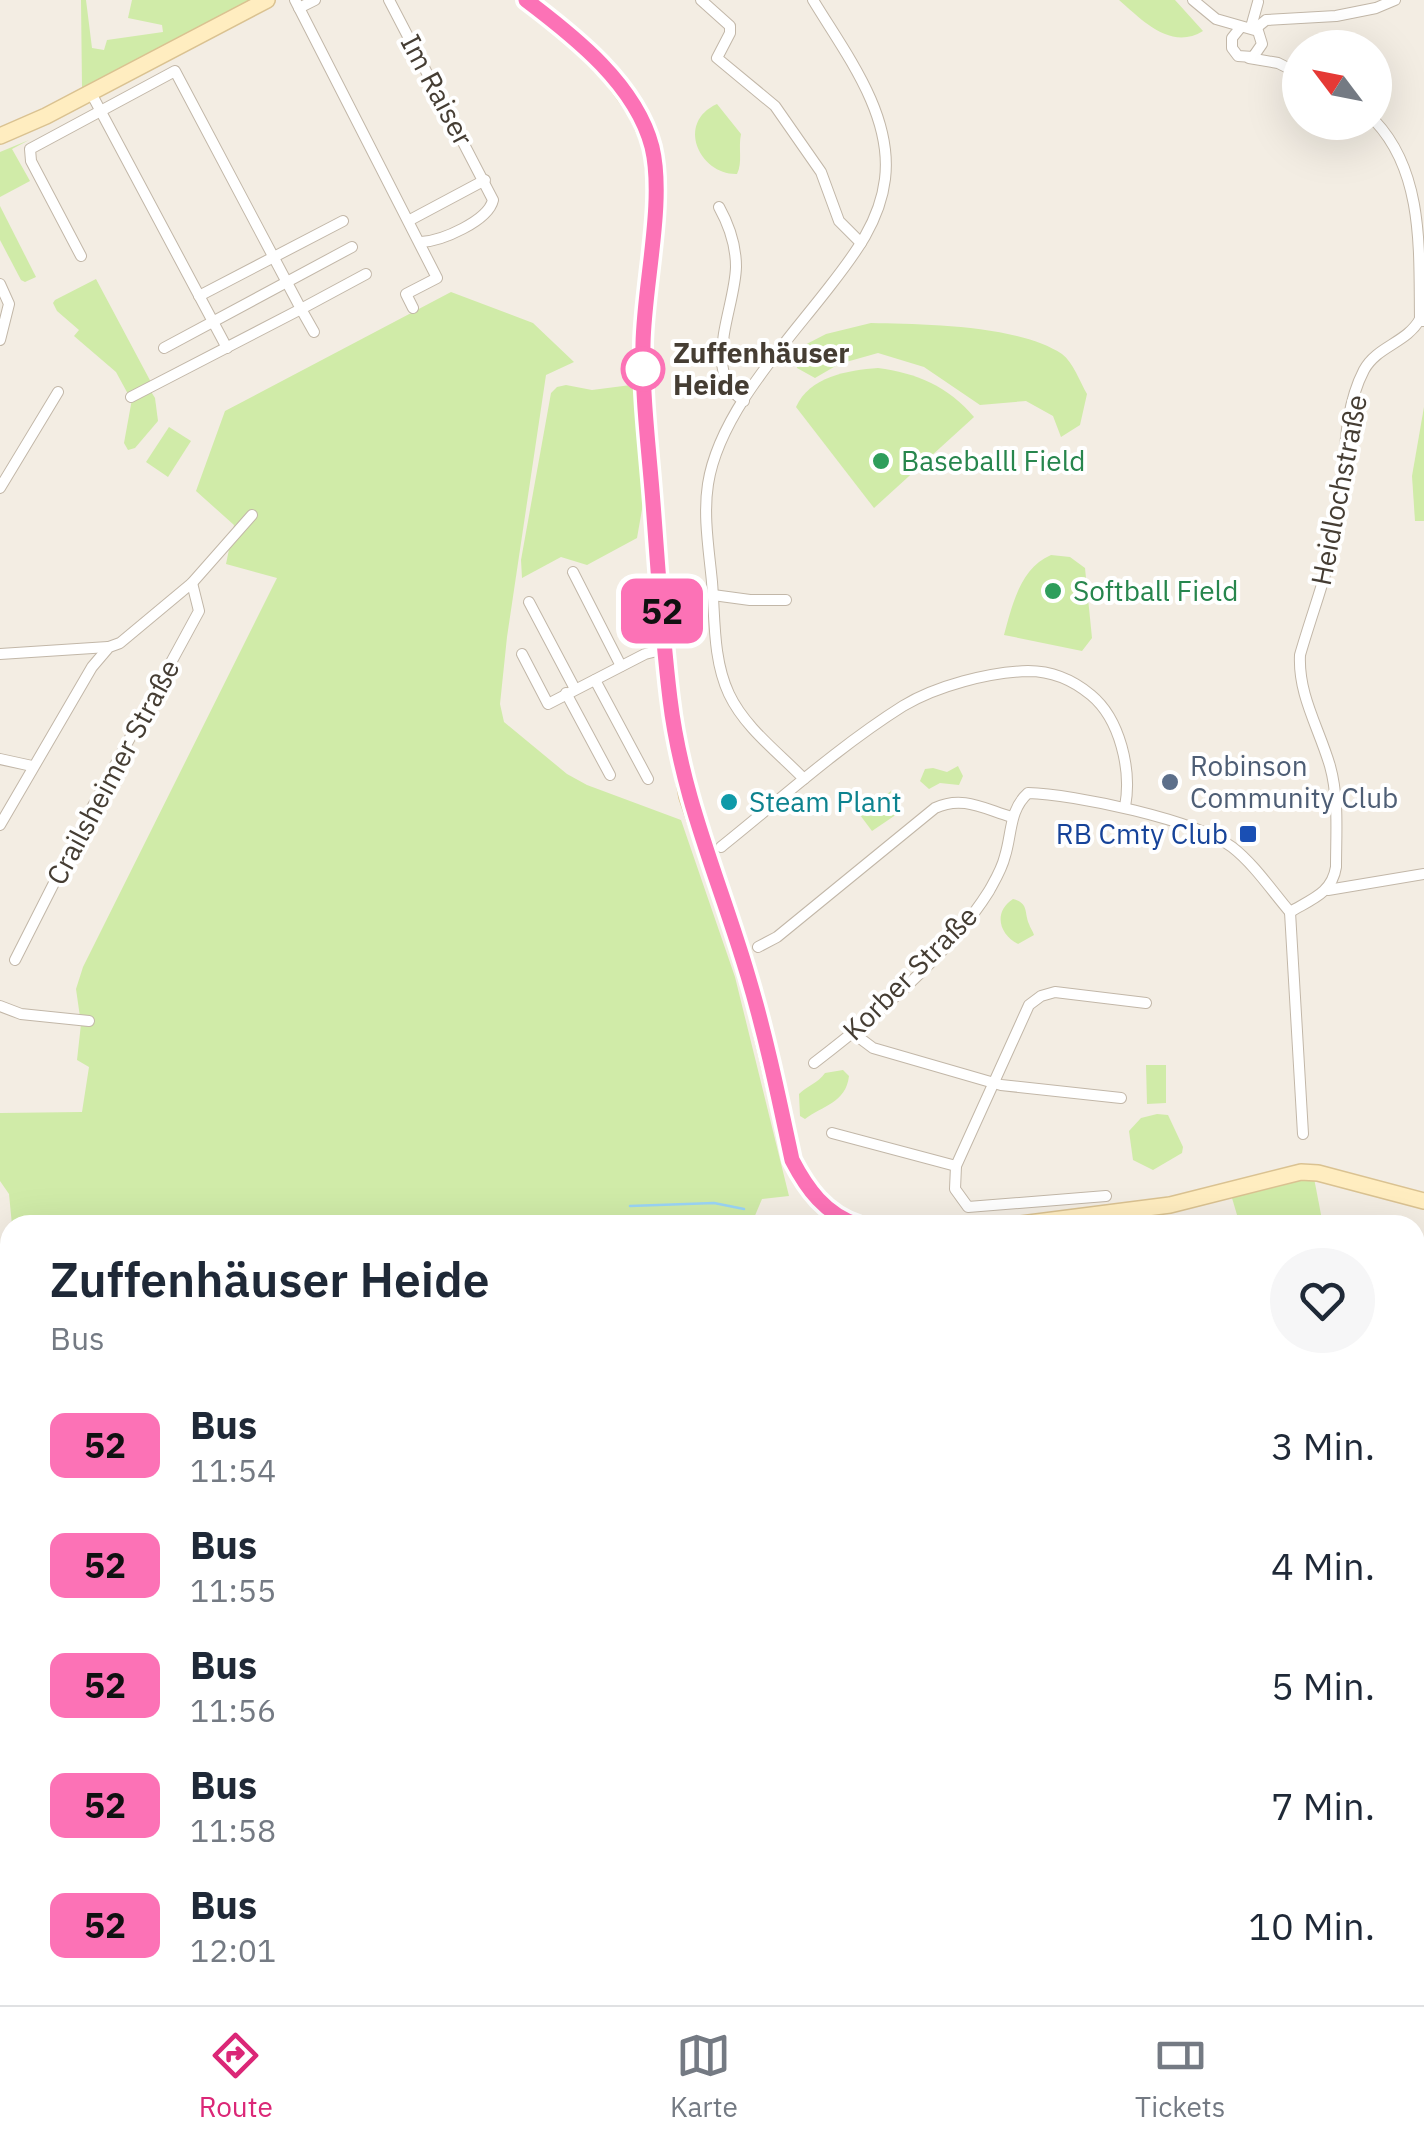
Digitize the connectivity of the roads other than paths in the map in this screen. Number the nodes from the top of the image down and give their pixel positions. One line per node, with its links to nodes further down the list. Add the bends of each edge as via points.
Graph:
1 (267, 0): 19 (street)
2 (315, 0): 10 (street)
3 (389, 0): 23 (street, Im Raiser)
4 (526, 0): 55 (street, via 610,76 652,147 656,196 643,381)
5 (700, 0): 28 (street, via 730,26 717,58 775,106 822,172 839,222)
6 (812, 0): 28 (street, via 871,102 884,144 880,201)
7 (1193, 0): 11 (street)
8 (1395, 0): 13 (street)
9 (1257, 1): 12 (street); 14 (street)
10 (297, 4): 26 (street)
11 (1216, 19): 14 (street); 15 (street)
12 (1266, 20): 13 (street); 14 (street)
13 (1282, 22): 14 (street)
14 (1254, 33): 15 (street, via 1234,34); 16 (street, via 1256,55); 17 (street)
15 (1231, 43): 16 (street, via 1238,56)
16 (1249, 58): 17 (street)
17 (1278, 63): 18 (street)
18 (1282, 65)
19 (91, 93): 20 (street); 21 (street)
20 (100, 111): 30 (street, via 35,144 29,156); 31 (street, via 175,72); 35 (street)
21 (0, 136)
22 (1391, 140): 38 (street, Heidlochstraße, via 1414,183)
23 (485, 180): 26 (street); 27 (street, via 494,200 487,214)
24 (719, 206): 46 (street, via 736,264 722,370 729,389)
25 (343, 220): 31 (street)
26 (410, 220): 27 (street)
27 (421, 242): 36 (street, via 437,278 406,294)
28 (861, 244): 46 (street)
29 (352, 247): 33 (street)
30 (81, 256)
31 (272, 258): 33 (street); 35 (street)
32 (366, 274): 37 (street)
33 (287, 282): 37 (street); 39 (street)
34 (0, 284): 41 (street, via 9,304)
35 (199, 296): 39 (street)
36 (413, 308)
37 (301, 309): 40 (street); 43 (street)
38 (1422, 320): 71 (street, Heidlochstraße, via 1373,358 1361,379 1337,526 1300,655 1299,672 1335,796 1336,866)
39 (212, 322): 42 (street); 43 (street)
40 (314, 332)
41 (0, 340)
42 (164, 348)
43 (227, 348): 45 (street)
44 (58, 392): 47 (street)
45 (131, 397)
46 (744, 401): 51 (street, via 720,442 708,486)
47 (0, 488)
48 (252, 515): 50 (street)
49 (573, 572): 58 (street)
50 (192, 583): 54 (street); 74 (street, Crailsheimer Straße, via 199,611)
51 (713, 595): 52 (street); 65 (street, via 728,692)
52 (786, 600)
53 (530, 602): 60 (street)
54 (110, 647): 56 (street); 62 (street)
55 (665, 648): 58 (street); 87 (street, via 687,796 748,975 792,1160 826,1208)
56 (0, 654)
57 (522, 654): 60 (street, via 548,704)
58 (621, 666): 59 (street)
59 (595, 680): 60 (street); 64 (street)
60 (571, 691): 63 (street)
61 (0, 759): 62 (street)
62 (32, 766): 68 (street)
63 (610, 775)
64 (648, 779)
65 (804, 779): 66 (street, via 906,704 1029,671 1076,683 1104,706 1119,740); 69 (street)
66 (1125, 807): 67 (street, via 1028,793); 72 (street, via 1233,848)
67 (1012, 818): 73 (street, via 967,802 935,808); 78 (street, Korber Straße, via 1004,861 978,907)
68 (0, 825)
69 (721, 847)
70 (1424, 874): 71 (street)
71 (1327, 890): 72 (street)
72 (1290, 912): 83 (street)
73 (758, 947)
74 (15, 960)
75 (1146, 1003): 80 (street, via 1040,996 1028,1005)
76 (0, 1006): 77 (street)
77 (89, 1021)
78 (853, 1033): 79 (street, Korber Straße); 80 (street, via 873,1048)
79 (814, 1063)
80 (993, 1082): 81 (street); 84 (street)
81 (1121, 1098)
82 (832, 1133): 84 (street)
83 (1303, 1134)
84 (956, 1166): 85 (street, via 955,1189 968,1208)
85 (1106, 1196)
86 (1424, 1201): 88 (street, via 1301,1172 1170,1205)
87 (839, 1215)
88 (1092, 1215)

